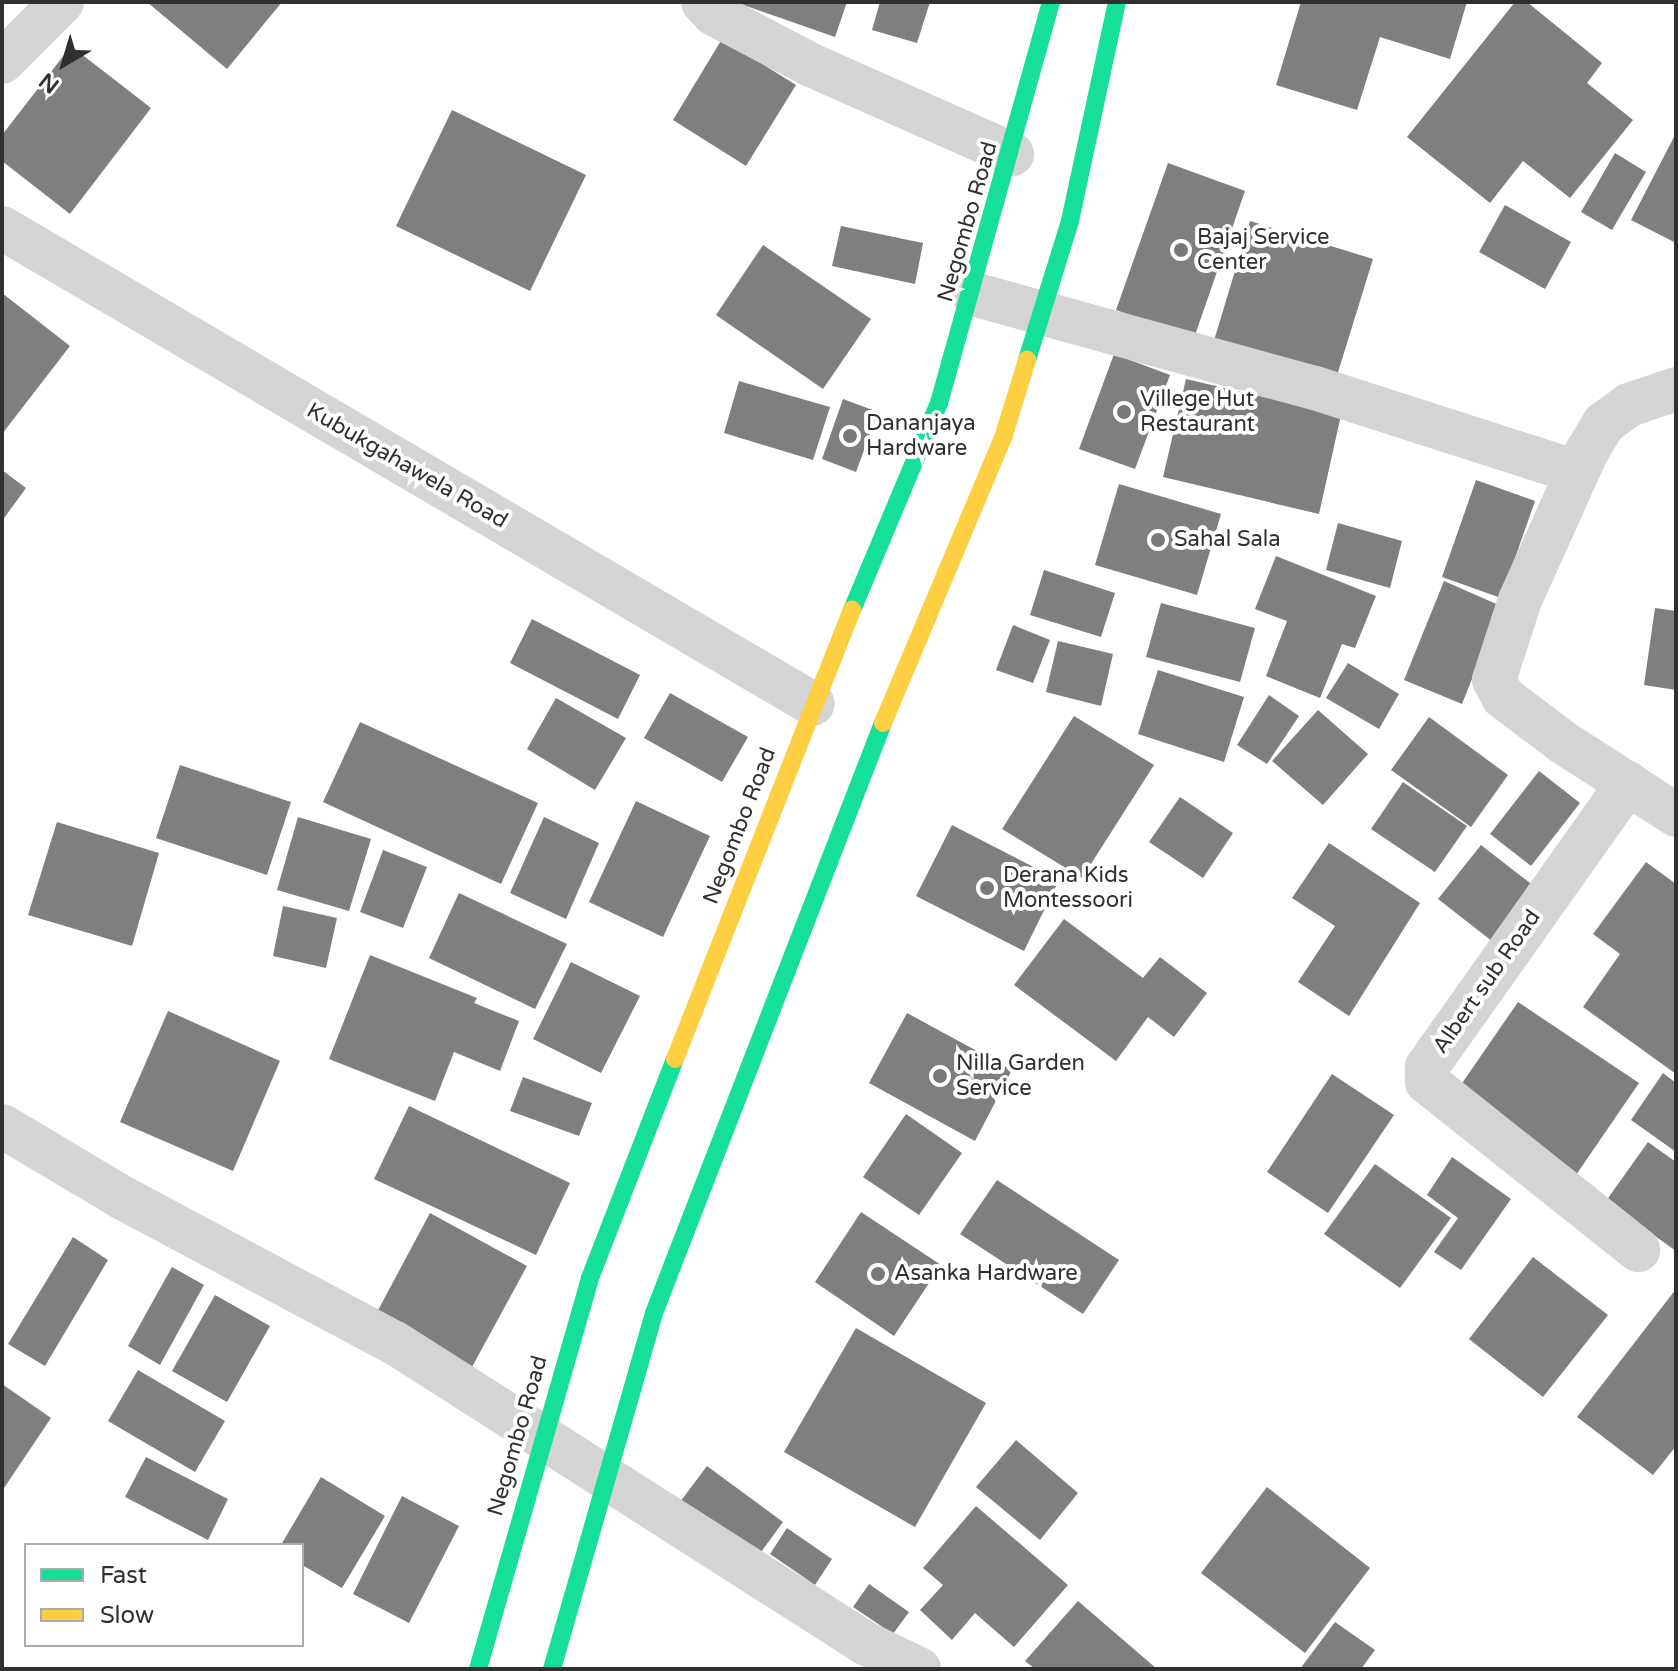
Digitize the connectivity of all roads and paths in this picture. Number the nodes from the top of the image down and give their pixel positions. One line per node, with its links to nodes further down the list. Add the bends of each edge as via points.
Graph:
1 (62, 2): 5 (street)
2 (703, 2): 6 (street, via 714,14 811,65)
3 (1051, 2): 6 (highway, Negombo Road)
4 (1117, 2): 9 (highway, via 1070,221)
5 (2, 62)
6 (1012, 154): 8 (highway, Negombo Road)
7 (2, 228): 12 (street, Kubukgahawela Road)
8 (973, 294): 9 (street); 12 (highway, Negombo Road, via 939,403)
9 (1042, 315): 11 (street, via 1315,388); 18 (highway, via 1003,438 878,734 654,1313)
10 (1676, 389): 11 (street, via 1655,393 1604,423)
11 (1577, 472): 13 (street, via 1520,600 1494,680 1503,697)
12 (813, 704): 17 (highway, Negombo Road, via 590,1278)
13 (1628, 783): 14 (street); 16 (street, Albert sub Road, via 1427,1067 1427,1082)
14 (1676, 815)
15 (2, 1126): 17 (street, via 123,1198 395,1343)
16 (1638, 1250)
17 (543, 1436): 18 (street); 19 (highway, Negombo Road)
18 (604, 1479): 20 (highway); 21 (street, via 865,1643)
19 (478, 1669)
20 (552, 1669)
21 (919, 1669)

